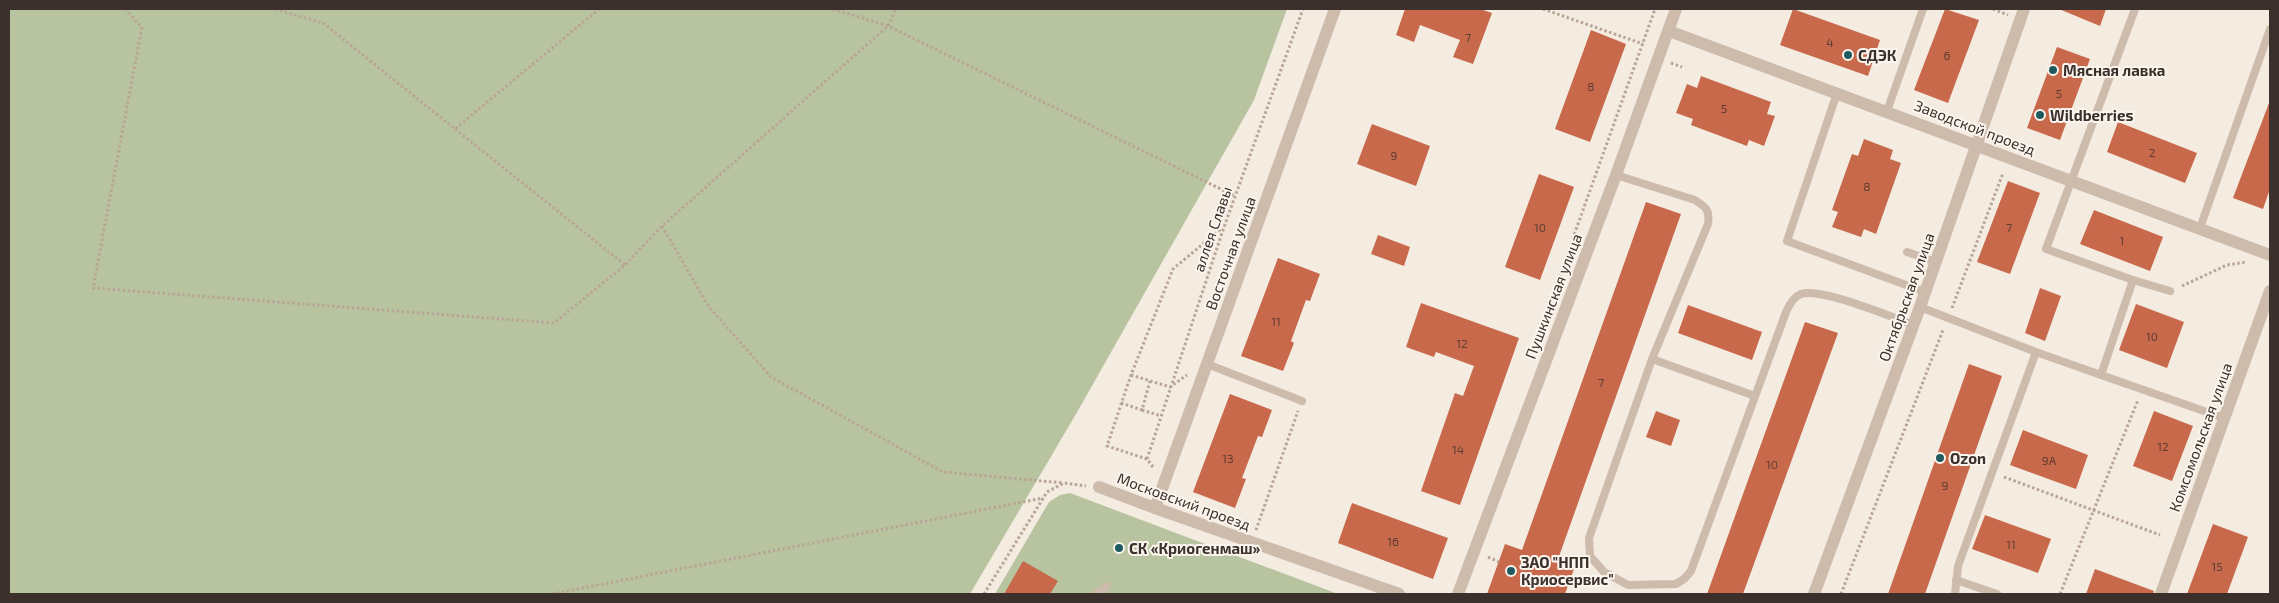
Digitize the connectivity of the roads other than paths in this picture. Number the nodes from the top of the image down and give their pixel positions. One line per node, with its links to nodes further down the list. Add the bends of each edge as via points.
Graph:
1 (1335, 9): 25 (street, Восточная улица)
2 (1676, 9): 7 (street, Пушкинская улица)
3 (1923, 9): 9 (lane)
4 (2024, 9): 10 (street, Октябрьская улица)
5 (2135, 9): 12 (lane)
6 (2270, 28): 13 (lane)
7 (1669, 31): 8 (street, Заводской проезд); 11 (street, Пушкинская улица)
8 (1837, 92): 9 (street, Заводской проезд); 19 (lane, via 1787,241)
9 (1887, 111): 10 (street, Заводской проезд)
10 (1976, 145): 12 (street, Заводской проезд); 16 (street, Октябрьская улица)
11 (1616, 175): 24 (lane, via 1695,200 1706,206 1709,213 1708,224); 37 (street, Пушкинская улица)
12 (2071, 182): 13 (street, Заводской проезд); 17 (lane, via 2046,249)
13 (2200, 228): 15 (street, Заводской проезд)
14 (1907, 252): 16 (lane)
15 (2270, 255)
16 (1936, 262): 19 (street, Октябрьская улица)
17 (2133, 280): 20 (lane); 26 (lane)
18 (2270, 291): 29 (street, Комсомольская улица)
19 (1925, 292): 21 (street, Октябрьская улица)
20 (2170, 292)
21 (1920, 307): 22 (street, Октябрьская улица); 23 (lane)
22 (1914, 325): 27 (lane, via 1832,296 1800,294 1786,312); 39 (street, Октябрьская улица)
23 (2036, 352): 26 (lane); 32 (lane, via 1958,566)
24 (1652, 359): 27 (lane); 33 (lane, via 1589,538 1590,556 1604,572)
25 (1207, 364): 28 (lane); 31 (street, Восточная улица)
26 (2101, 375): 29 (lane)
27 (1755, 396): 33 (lane, via 1691,571 1676,584)
28 (1302, 401)
29 (2224, 418): 42 (street, Комсомольская улица)
30 (1100, 487): 31 (street, Московский проезд)
31 (1155, 508): 36 (street, Московский проезд)
32 (1956, 580): 40 (lane); 41 (lane)
33 (1628, 585): 38 (lane)
34 (1107, 586): 35 (lane)
35 (1096, 594)
36 (1399, 594)
37 (1458, 594)
38 (1625, 594)
39 (1814, 594)
40 (1955, 594)
41 (1997, 594)
42 (2161, 594)

